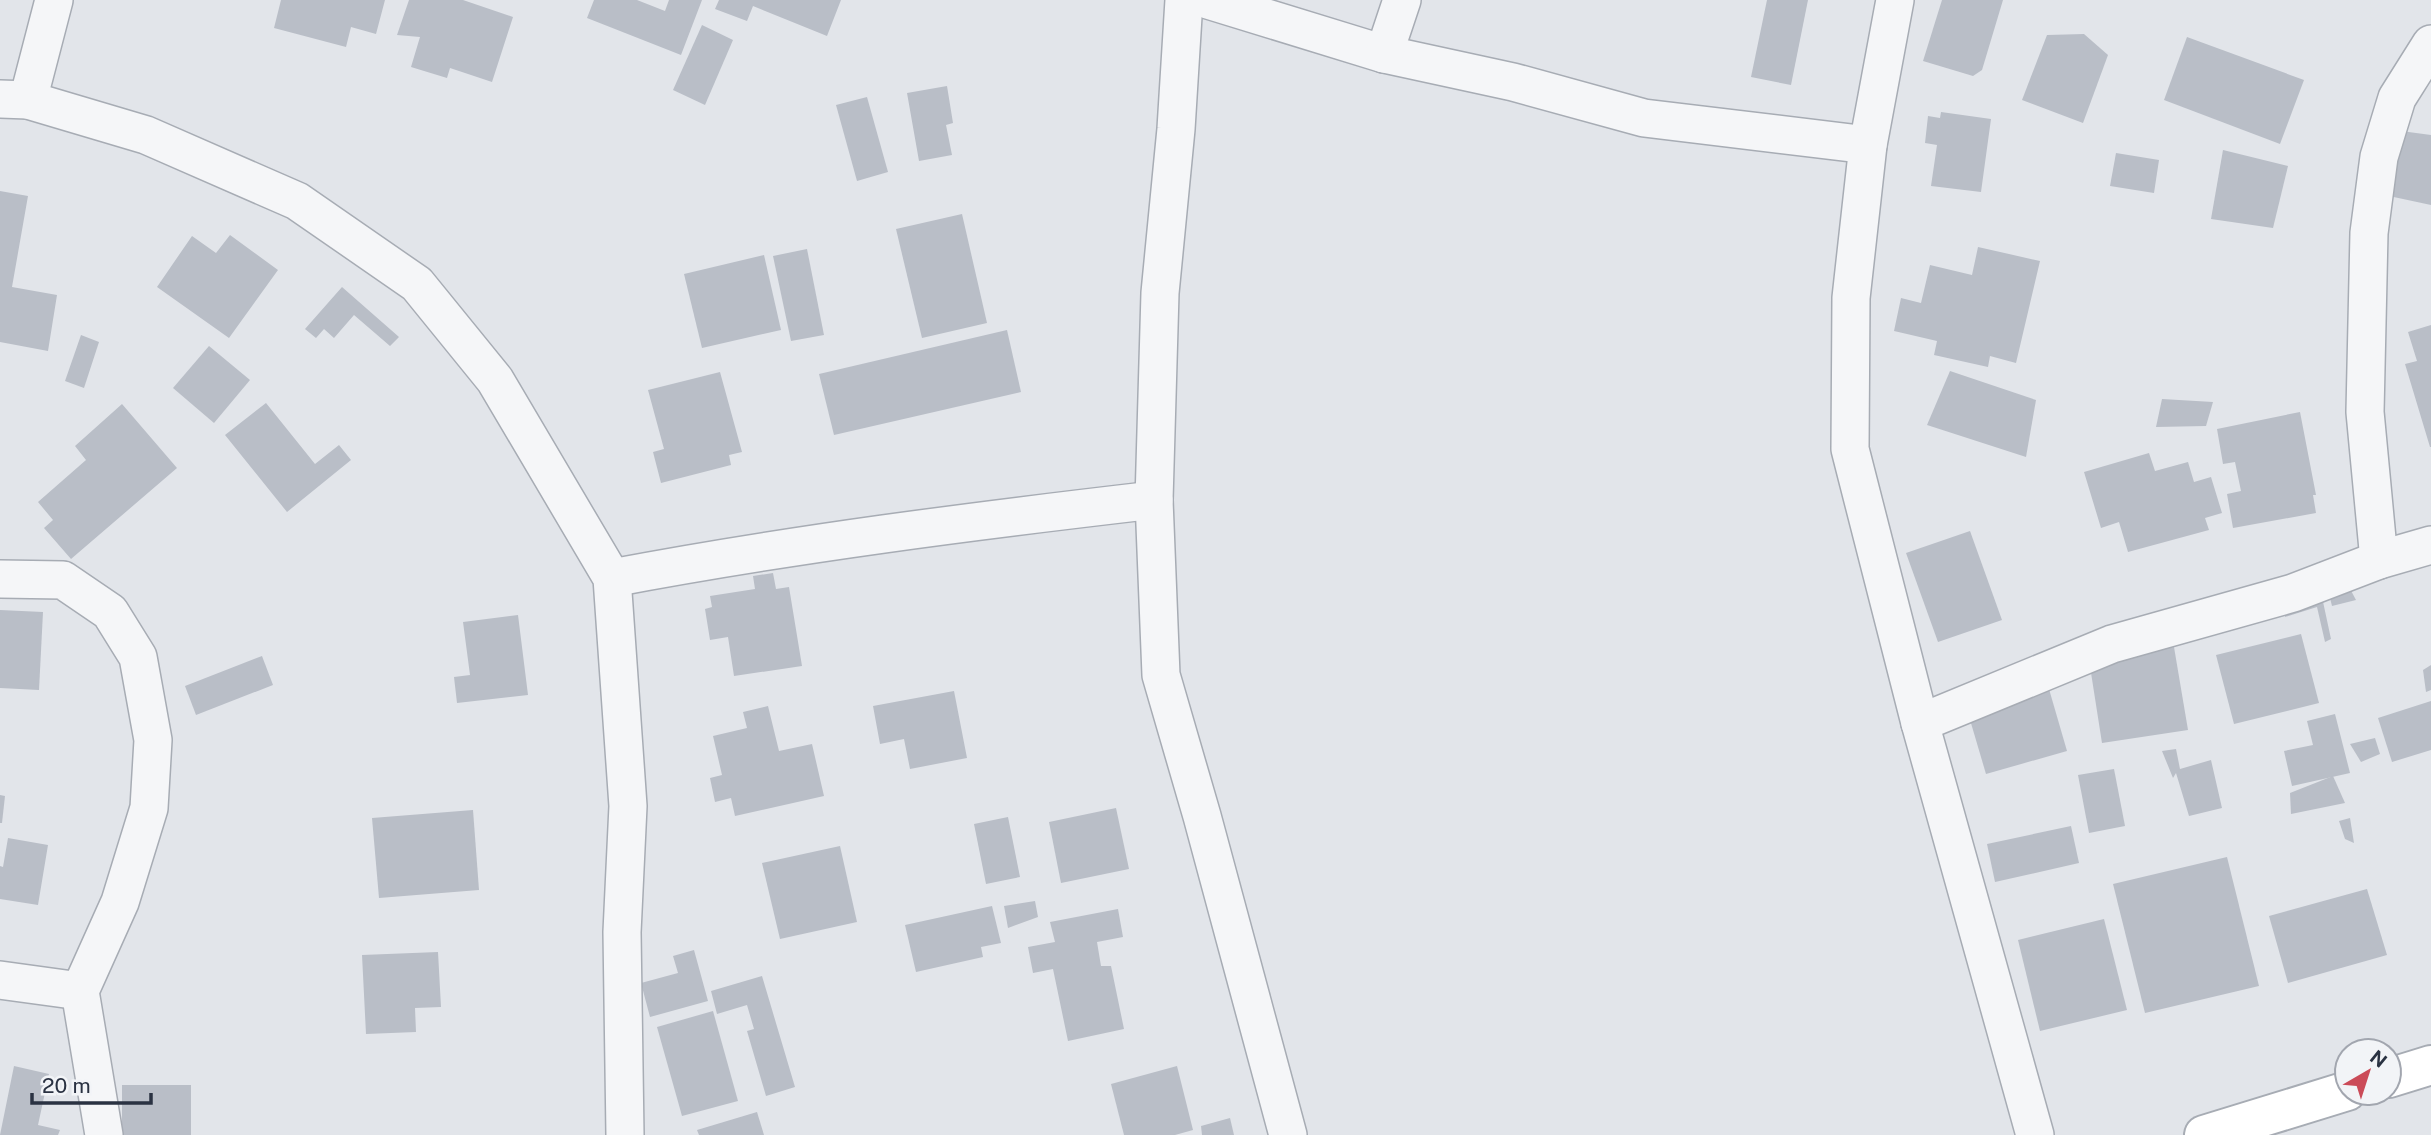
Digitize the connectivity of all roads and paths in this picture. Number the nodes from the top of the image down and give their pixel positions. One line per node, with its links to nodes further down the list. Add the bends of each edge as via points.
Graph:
1 (54, 0): 8 (street)
2 (1184, 0): 10 (street, via 1160,293)
3 (1208, 0): 7 (street)
4 (1402, 0): 7 (street)
5 (1895, 0): 9 (street)
6 (2431, 44): 12 (street, via 2397,98 2379,157 2369,233 2365,412)
7 (1384, 54): 9 (street, via 1513,82 1644,118)
8 (14, 100): 13 (street, via 146,135 297,201 418,284 495,380)
9 (1868, 145): 15 (street, via 1851,298 1850,449)
10 (1154, 500): 13 (street, via 917,528); 23 (street, via 1161,675)
11 (2431, 545): 12 (street)
12 (2379, 561): 15 (street, via 2294,593 2112,644)
13 (612, 578): 22 (street, via 628,806 622,932)
14 (0, 579): 17 (street, via 63,580 110,612 138,657 153,740 149,808 121,902)
15 (1920, 723): 24 (street)
16 (0, 980): 17 (street)
17 (80, 991): 21 (street)
18 (2431, 1065): 19 (main road)
19 (2403, 1074)
20 (2333, 1095): 25 (main road)
21 (104, 1135)
22 (625, 1135)
23 (1288, 1135)
24 (2035, 1135)
25 (2204, 1135)

